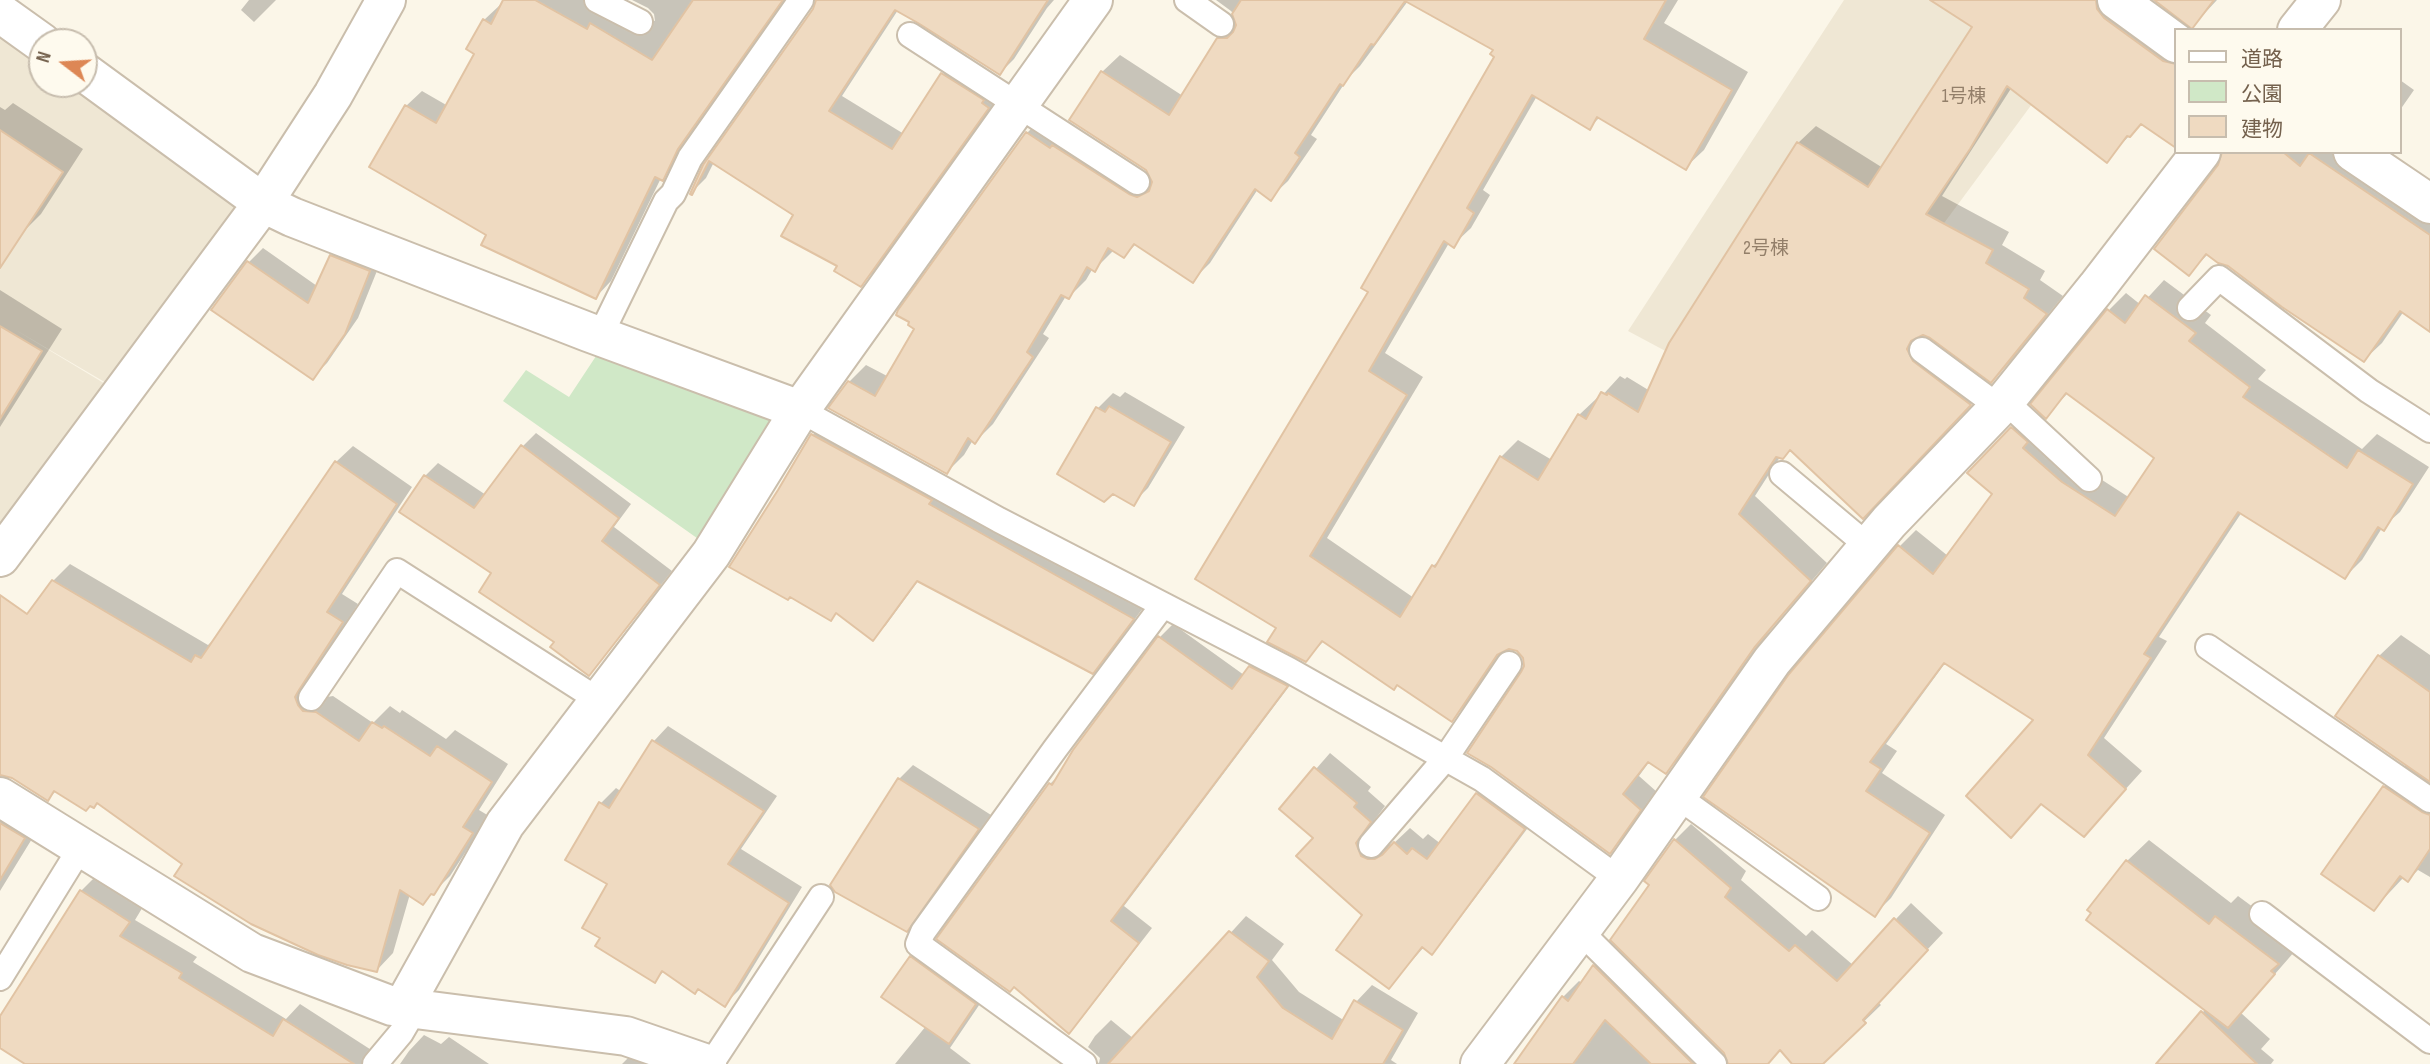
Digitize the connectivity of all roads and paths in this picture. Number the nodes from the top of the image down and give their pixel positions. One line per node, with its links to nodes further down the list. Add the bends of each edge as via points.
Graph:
1 (386, 0): 20 (street, via 333,95)
2 (597, 0): 9 (lane)
3 (802, 0): 23 (lane, via 690,158)
4 (1093, 0): 16 (street)
5 (1187, 0): 10 (lane)
6 (2117, 0): 14 (street)
7 (2321, 0): 11 (street)
8 (0, 13): 12 (street)
9 (639, 22)
10 (1221, 24)
11 (2299, 28)
12 (28, 33)
13 (910, 35): 16 (lane)
14 (2174, 42)
15 (98, 82): 20 (street)
16 (1018, 106): 19 (lane); 26 (street)
17 (2199, 154): 25 (street)
18 (2356, 154): 21 (street)
19 (1137, 182)
20 (263, 203): 23 (street); 31 (street)
21 (2430, 204)
22 (2190, 308): 27 (lane, via 2219,278 2369,391)
23 (600, 336): 26 (street)
24 (1922, 350): 25 (lane)
25 (2002, 404): 29 (lane); 30 (street)
26 (800, 410): 32 (lane); 36 (street, via 711,554)
27 (2430, 430)
28 (1782, 474): 30 (lane)
29 (2089, 480)
30 (1868, 546): 38 (street, via 1773,661)
31 (0, 557)
32 (1163, 606): 37 (lane, via 1289,670); 53 (lane, via 1055,749 918,944)
33 (2208, 647): 40 (lane)
34 (1509, 664): 37 (lane)
35 (311, 698): 36 (lane, via 397,571)
36 (600, 701): 49 (street, via 505,824)
37 (1445, 759): 41 (lane); 43 (lane, via 1482,779)
38 (1677, 796): 43 (street); 45 (lane)
39 (0, 797): 42 (street)
40 (2430, 800)
41 (1371, 845)
42 (81, 847): 48 (lane); 49 (street, via 252,953 392,1006)
43 (1619, 879): 47 (street)
44 (821, 897): 52 (lane)
45 (1818, 898)
46 (2262, 914): 50 (lane)
47 (1580, 931): 54 (street); 55 (lane)
48 (0, 978)
49 (409, 1008): 51 (lane, via 401,1033); 52 (street, via 626,1036)
50 (2430, 1041)
51 (375, 1064)
52 (709, 1064)
53 (1084, 1064)
54 (1480, 1064)
55 (1714, 1064)

